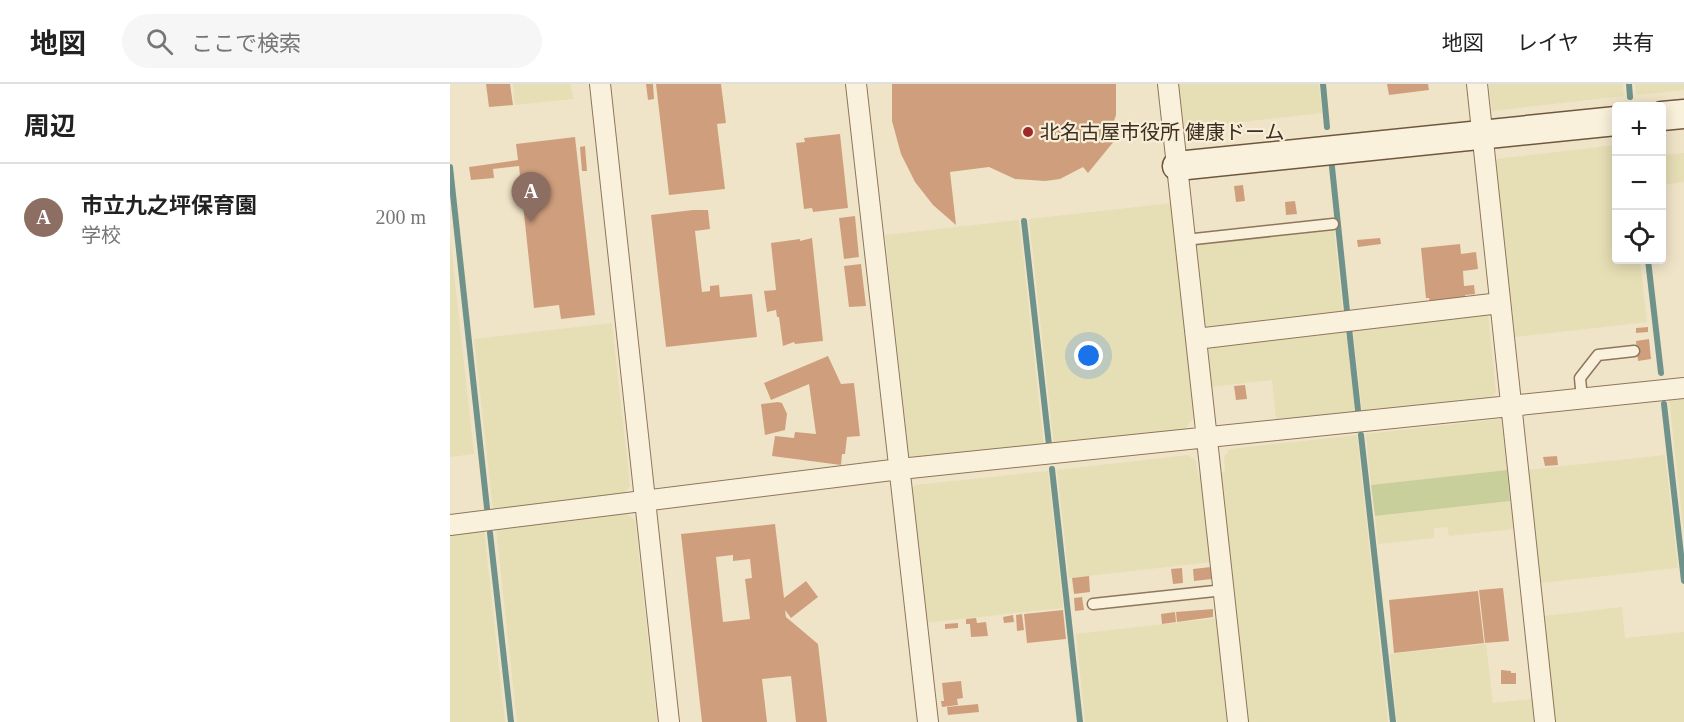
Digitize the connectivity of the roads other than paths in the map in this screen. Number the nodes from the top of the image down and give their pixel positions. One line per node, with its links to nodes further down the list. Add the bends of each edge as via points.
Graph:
1 (600, 84): 20 (street)
2 (856, 84): 19 (street)
3 (1168, 84): 9 (street)
4 (1477, 84): 8 (street)
5 (1684, 114): 6 (street)
6 (1666, 116)
7 (1612, 121): 8 (street)
8 (1483, 134): 9 (street); 12 (street)
9 (1177, 166): 11 (street)
10 (1333, 224): 11 (lane)
11 (1185, 240): 13 (street)
12 (1500, 303): 13 (street); 17 (street)
13 (1196, 339): 18 (street)
14 (1634, 351): 16 (lane, via 1598,355 1580,378)
15 (1684, 388): 16 (street)
16 (1582, 399): 17 (street)
17 (1511, 406): 18 (street); 27 (street)
18 (1207, 437): 19 (street); 22 (street)
19 (900, 469): 20 (street); 25 (street)
20 (645, 502): 21 (street); 24 (street)
21 (450, 525)
22 (1224, 590): 23 (lane); 26 (street)
23 (1093, 604)
24 (669, 722)
25 (928, 722)
26 (1238, 722)
27 (1545, 722)

